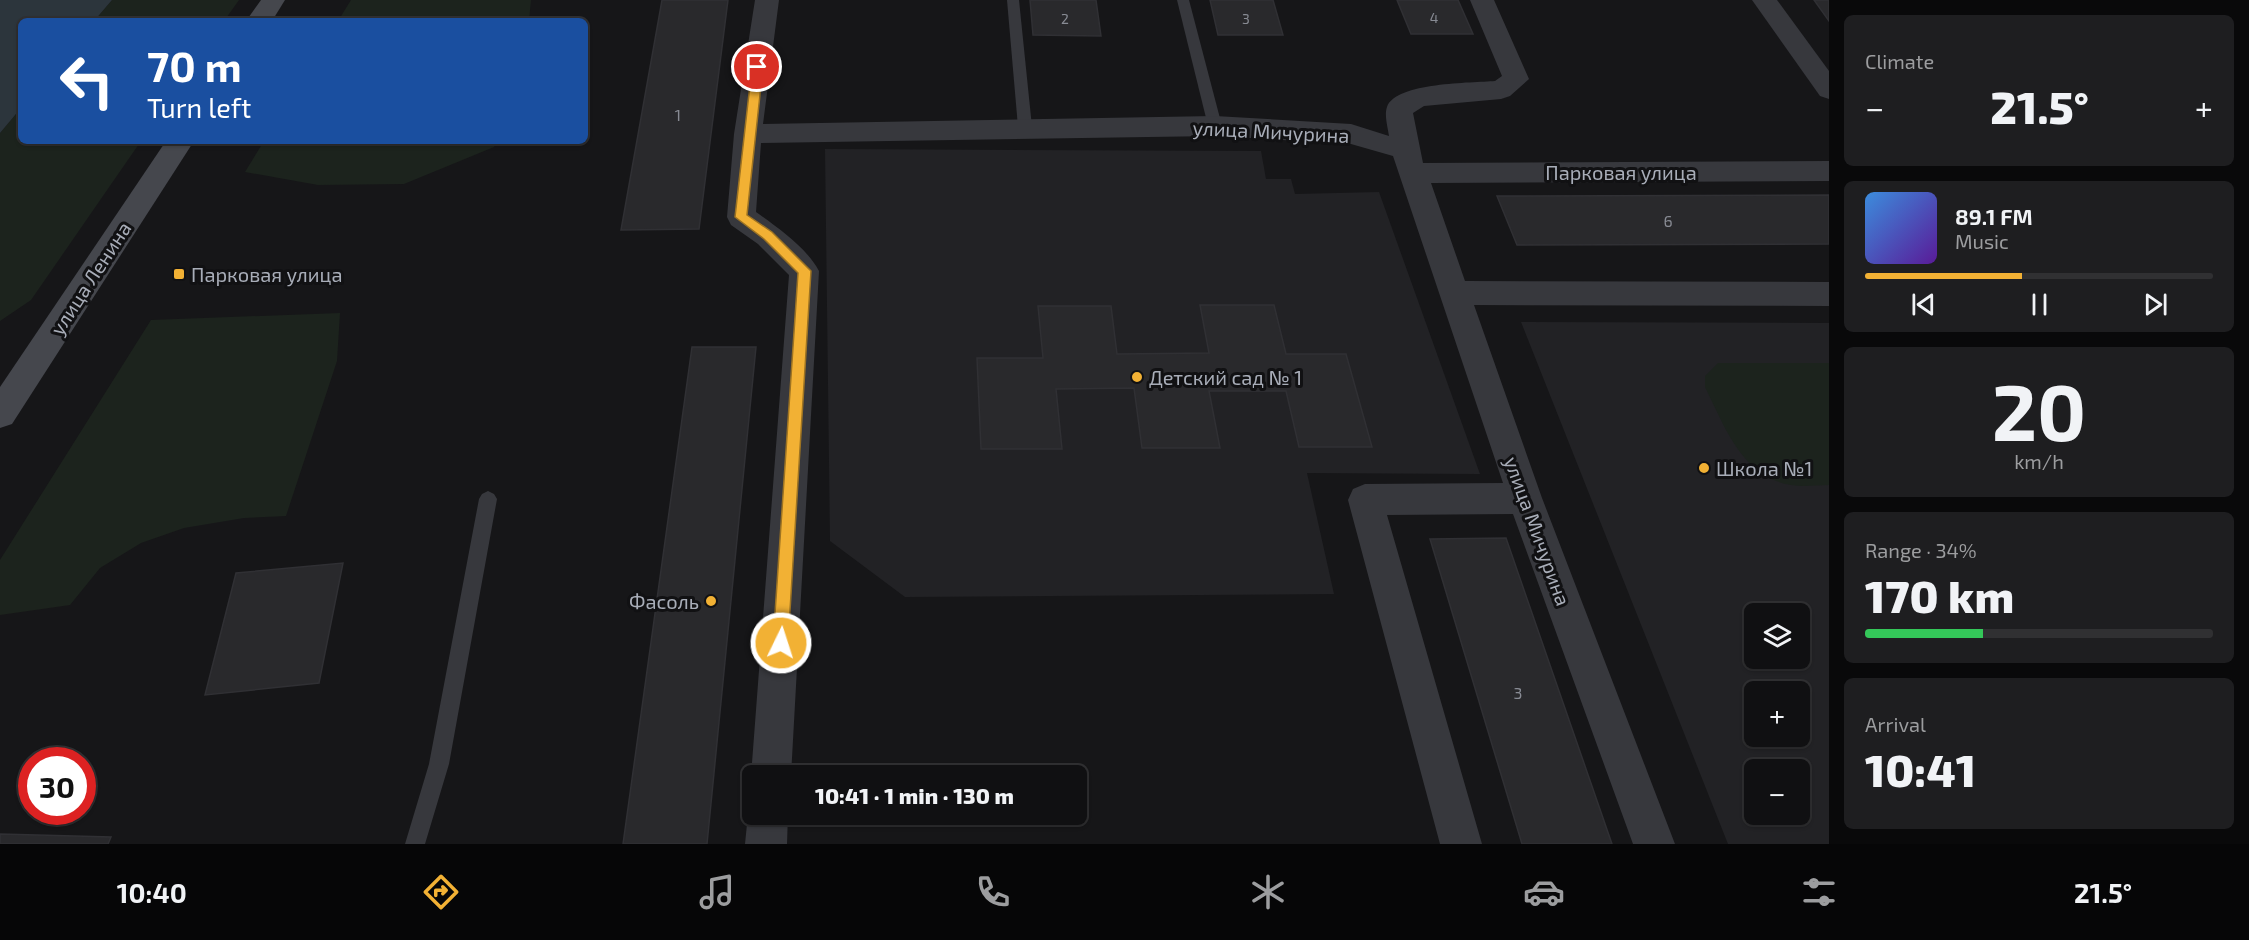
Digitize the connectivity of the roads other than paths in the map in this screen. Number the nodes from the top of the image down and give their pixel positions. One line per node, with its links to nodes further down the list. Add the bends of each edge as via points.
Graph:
1 (273, 0): 7 (street)
2 (767, 0): 11 (street)
3 (1013, 0): 10 (lane)
4 (1183, 0): 9 (lane)
5 (1482, 0): 13 (street, via 1516,79 1501,90 1418,97 1399,109)
6 (1764, 0): 8 (street)
7 (262, 18)
8 (1829, 90)
9 (1215, 126): 10 (street, улица Мичурина); 13 (street, улица Мичурина, via 1351,134)
10 (1025, 127): 11 (street, улица Мичурина)
11 (748, 134): 20 (street, via 741,217 768,236 804,271)
12 (178, 144): 17 (street, улица Ленина)
13 (1409, 161): 14 (street, Парковая улица); 15 (street, улица Мичурина)
14 (1829, 171)
15 (1454, 292): 16 (street); 18 (street, улица Мичурина)
16 (1829, 294)
17 (0, 414)
18 (1525, 498): 24 (street, via 1365,500); 25 (street, улица Мичурина)
19 (488, 500): 22 (lane, via 439,764)
20 (772, 765)
21 (767, 825): 23 (street)
22 (415, 844)
23 (766, 844)
24 (1461, 844)
25 (1654, 844)

